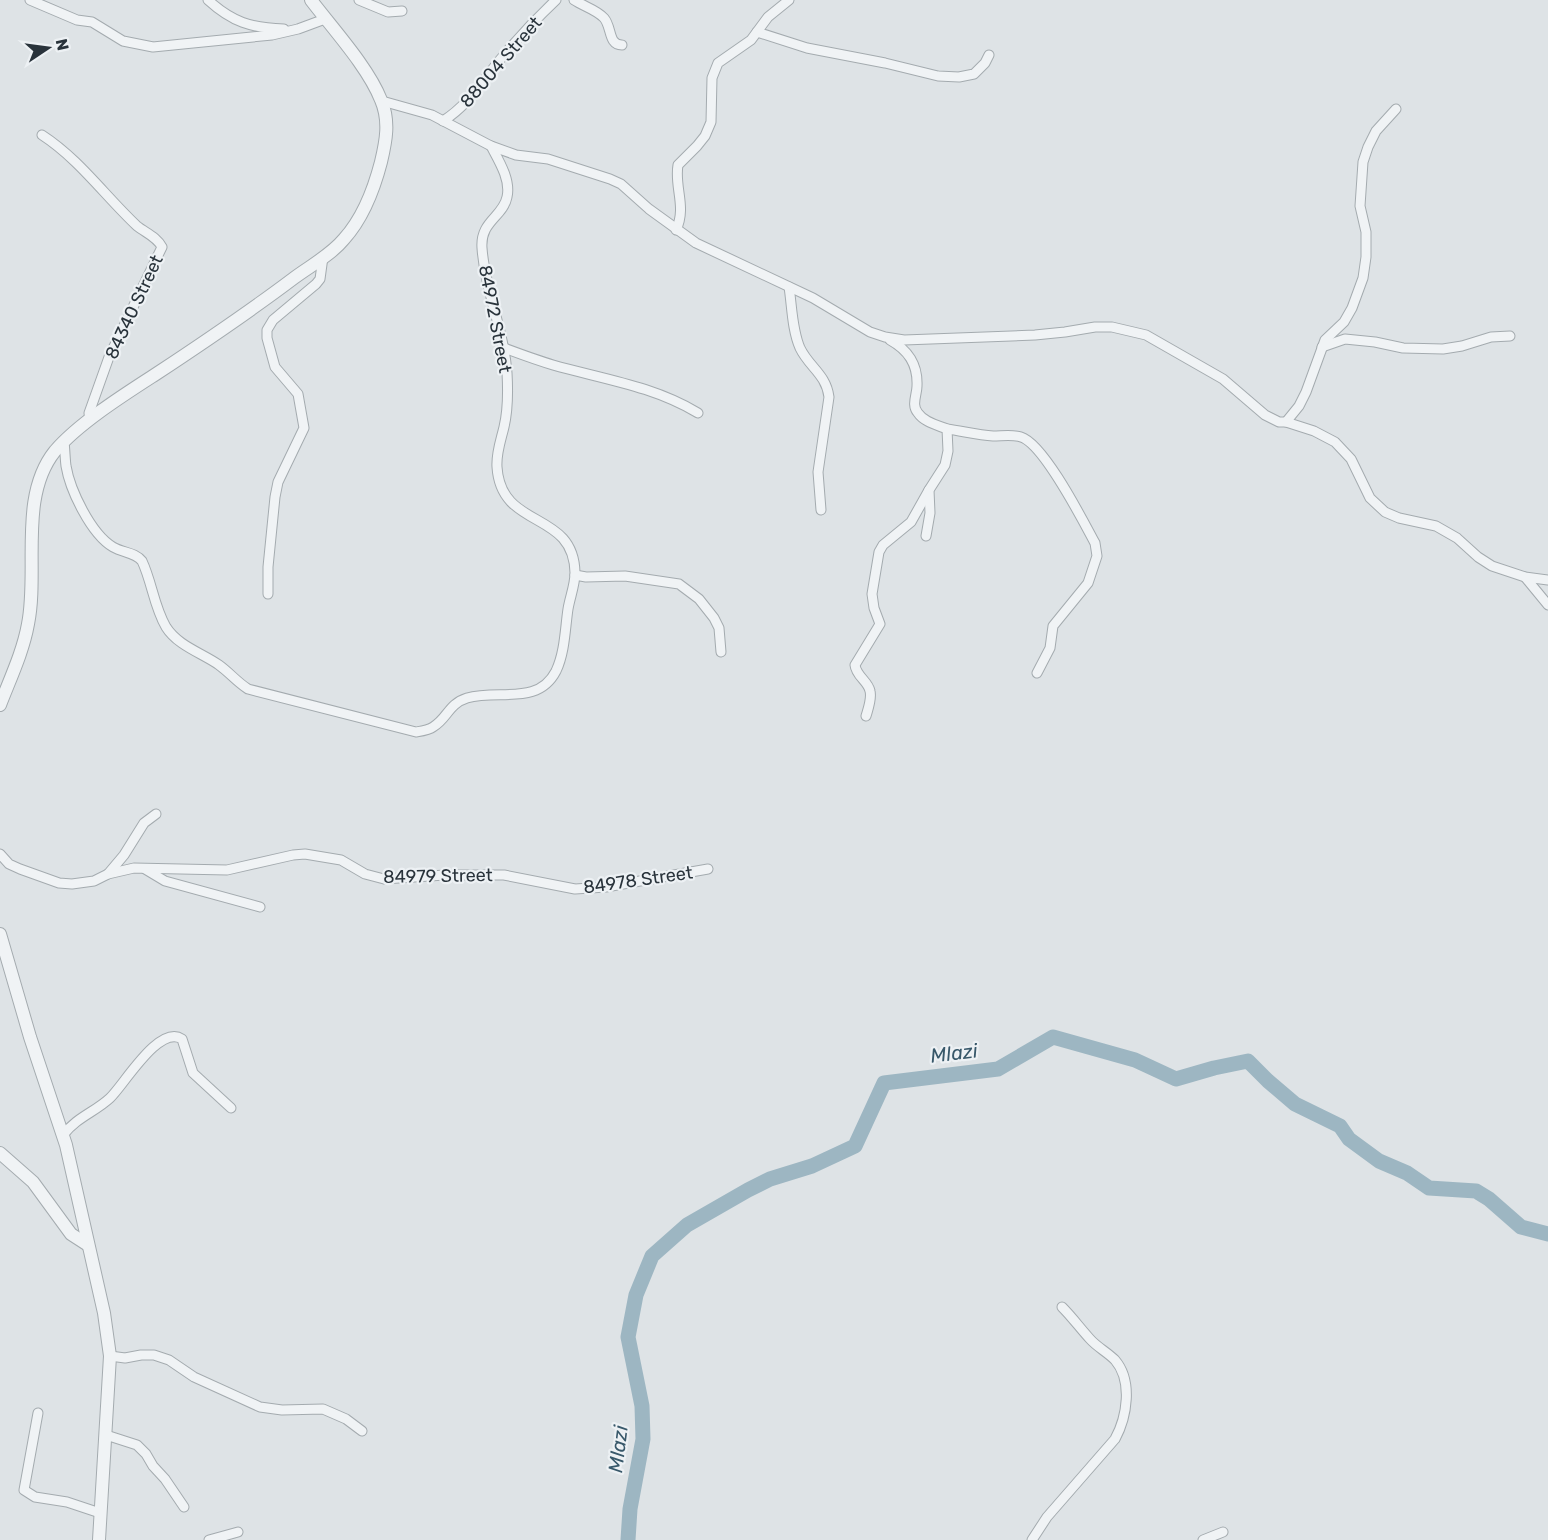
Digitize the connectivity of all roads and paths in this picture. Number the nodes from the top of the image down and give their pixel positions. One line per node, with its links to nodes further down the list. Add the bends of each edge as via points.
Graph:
1 (30, 0): 10 (street, via 77,20 92,22 123,41 153,47)
2 (208, 0): 10 (street, via 239,22)
3 (311, 0): 9 (street)
4 (359, 0): 8 (street, via 388,12)
5 (556, 0): 16 (street, 88004 Street, via 502,57 467,102)
6 (574, 0): 12 (street, via 605,19 614,42)
7 (789, 0): 11 (street, via 768,17)
8 (402, 11)
9 (325, 19): 10 (street); 14 (street, via 371,79)
10 (298, 29)
11 (758, 32): 13 (street, via 807,48 938,76 974,74); 19 (street, via 718,63 711,78 711,122 698,146 678,165 682,210)
12 (622, 45)
13 (988, 55)
14 (382, 101): 16 (street); 20 (street, via 387,132 377,177 361,217 344,240)
15 (1396, 109): 24 (street, via 1376,131 1363,162 1363,278 1348,318 1328,335)
16 (443, 121): 18 (street)
17 (42, 135): 27 (street, 84340 Street, via 65,151 162,247 109,357)
18 (491, 146): 19 (street, via 610,179); 25 (street, 84972 Street, via 504,173 507,196 488,223 482,247)
19 (676, 230): 21 (street)
20 (323, 257): 27 (street); 37 (street, via 320,279 281,311 267,330 275,367 298,394 304,429 278,482)
21 (789, 286): 23 (street, via 854,324); 32 (street, via 796,338 828,390 818,472)
22 (1510, 336): 24 (street, via 1443,349 1403,348 1345,339)
23 (885, 337): 28 (street, via 904,340 1035,335 1095,327 1126,329 1146,335 1198,364 1232,386 1265,416); 29 (street, via 911,359 918,414)
24 (1322, 347): 28 (street, via 1306,392)
25 (504, 348): 26 (street, via 552,365 638,386); 34 (street, 84972 Street, via 507,393 497,465 500,484 516,508 542,522 566,542)
26 (698, 413)
27 (90, 420): 30 (street)
28 (1286, 422): 35 (street, via 1314,431 1346,451 1366,492 1386,512 1437,526 1492,566)
29 (947, 429): 31 (street, via 947,458); 40 (street, via 1025,439 1052,470 1095,543 1097,556 1088,583 1053,626 1050,648)
30 (64, 442): 34 (street, via 66,467 83,511 102,539 142,561 170,633 248,689 324,709 416,732 431,729 453,704 466,699 541,690 559,661); 41 (street, via 54,452 37,490 29,623)
31 (929, 490): 33 (street); 42 (street, via 915,517 883,545 877,559 873,601 880,624 855,665 871,693)
32 (821, 510)
33 (926, 536)
34 (575, 575): 39 (street, via 625,576 679,584 699,599 714,618)
35 (1526, 577): 36 (street); 38 (street)
36 (1548, 580)
37 (268, 594)
38 (1548, 605)
39 (721, 652)
40 (1036, 673)
41 (0, 705)
42 (866, 716)
43 (156, 814): 47 (street, via 144,823)
44 (0, 854): 47 (street, 84979 Street, via 20,870 59,883 82,884)
45 (145, 868): 47 (street, 84979 Street); 48 (street, 84979 Street, via 226,870 305,854 341,860 365,874 384,879 504,875); 49 (street, via 165,881)
46 (708, 869): 48 (street, 84978 Street, via 606,887 575,889)
47 (108, 874)
48 (532, 881)
49 (261, 907)
50 (0, 934): 52 (street)
51 (231, 1107): 52 (street, via 193,1073 182,1039 173,1036 146,1054 111,1097 76,1120)
52 (63, 1135): 54 (street)
53 (0, 1153): 54 (street, via 33,1182 71,1234)
54 (88, 1245): 56 (street)
55 (1062, 1307): 66 (street, via 1122,1370 1125,1416 1115,1439 1047,1517)
56 (110, 1356): 58 (street, via 154,1355 260,1407 323,1409); 59 (street)
57 (38, 1413): 61 (street, via 24,1490 35,1497)
58 (362, 1431)
59 (106, 1435): 60 (street, via 137,1445); 61 (street)
60 (184, 1506)
61 (100, 1513): 64 (street)
62 (238, 1532): 65 (street)
63 (1223, 1532): 67 (street)
64 (99, 1540)
65 (209, 1540)
66 (1032, 1540)
67 (1203, 1540)

